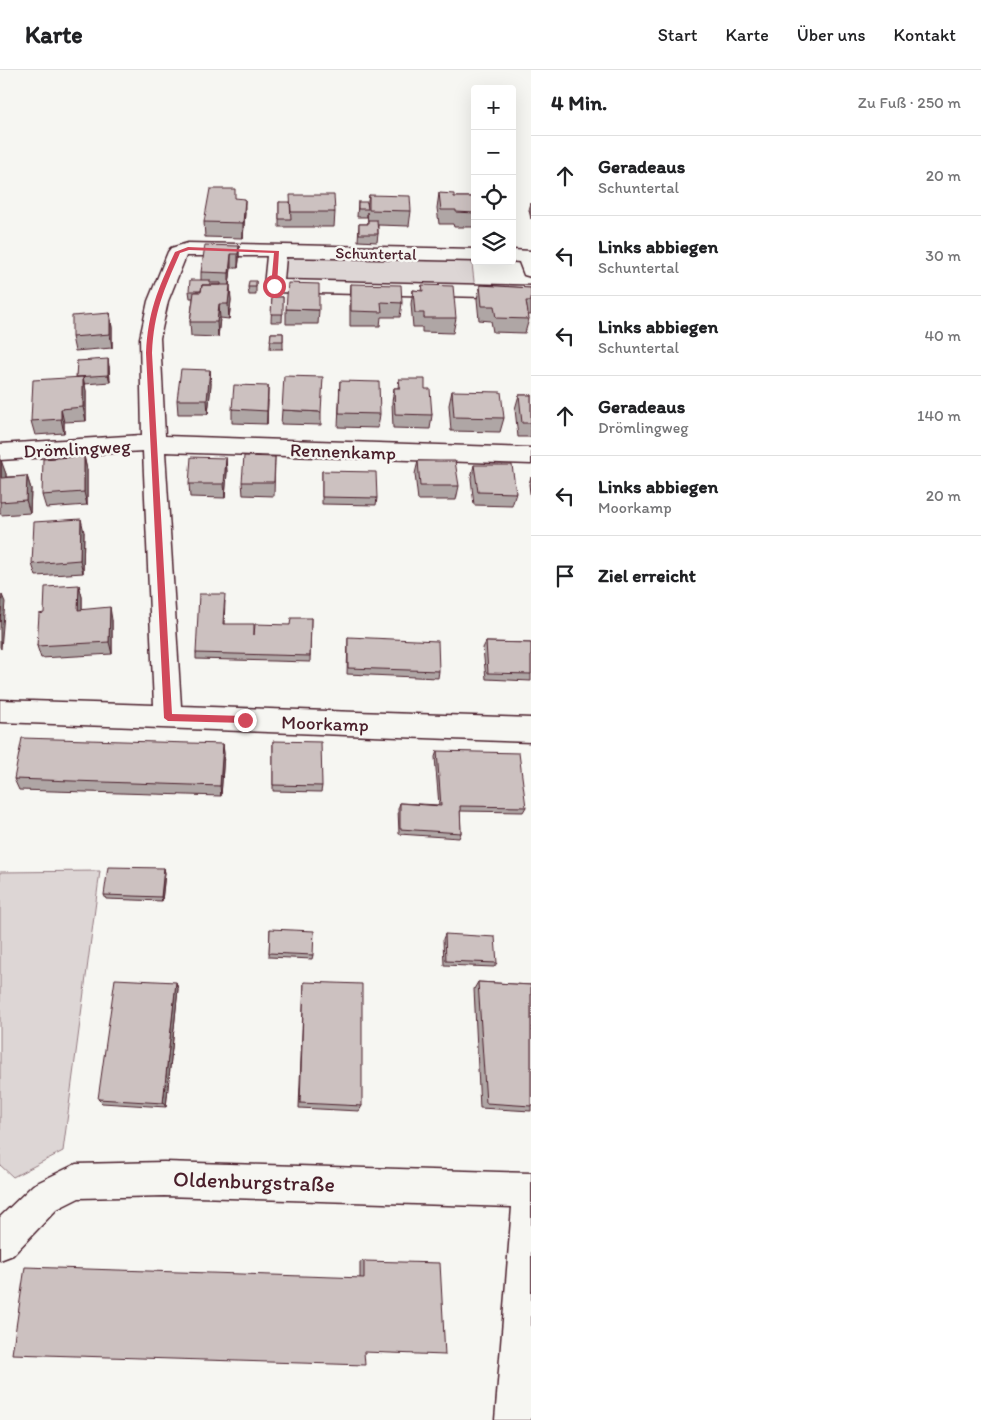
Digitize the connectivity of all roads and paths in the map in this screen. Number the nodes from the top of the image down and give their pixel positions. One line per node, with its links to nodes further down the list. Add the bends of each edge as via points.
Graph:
1 (276, 251): 2 (street, Schuntertal); 5 (street, Schuntertal, via 274,286); 6 (street, Schuntertal, via 188,249 178,252 156,300)
2 (471, 255)
3 (516, 256): 4 (street, via 528,256)
4 (531, 271)
5 (531, 292)
6 (151, 323): 7 (street, Drömlingweg, via 149,353)
7 (154, 445): 8 (street, Drömlingweg, via 130,443); 9 (street, Rennenkamp); 11 (street, Drömlingweg)
8 (0, 452)
9 (531, 456)
10 (0, 711): 11 (street, Moorkamp)
11 (168, 718): 12 (street, Moorkamp)
12 (531, 730)
13 (531, 1190): 14 (street, Oldenburgstraße, via 164,1178 76,1181 45,1197); 15 (street)
14 (0, 1242)
15 (514, 1420)

